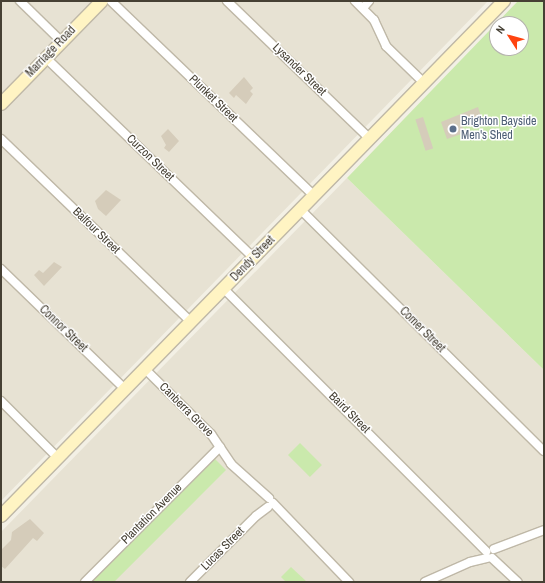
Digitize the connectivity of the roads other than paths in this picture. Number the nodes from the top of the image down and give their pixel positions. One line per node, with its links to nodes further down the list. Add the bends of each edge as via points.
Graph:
1 (20, 1): 9 (street)
2 (102, 1): 9 (street, Marriage Road)
3 (111, 1): 15 (street, Plunket Street)
4 (227, 1): 14 (street, Lysander Street)
5 (356, 1): 8 (street)
6 (369, 1): 8 (street)
7 (504, 1): 11 (street, Dendy Street)
8 (363, 8): 11 (street, via 377,25 386,46)
9 (62, 42): 10 (street, Marriage Road)
10 (46, 58): 12 (street, Marriage Road); 17 (street, Curzon Street)
11 (424, 83): 14 (street, Dendy Street)
12 (1, 104)
13 (1, 139): 20 (street, Balfour Street)
14 (370, 139): 15 (street, Dendy Street)
15 (314, 196): 16 (street, Dendy Street)
16 (301, 210): 17 (street, Dendy Street); 25 (street, Comer Street)
17 (254, 258): 19 (street, Dendy Street)
18 (1, 269): 22 (street, Connor Street)
19 (224, 289): 20 (street, Dendy Street); 30 (street, Baird Street)
20 (191, 322): 21 (street, Dendy Street)
21 (145, 369): 22 (street, Dendy Street); 24 (street, Canberra Grove, via 211,434)
22 (125, 389): 26 (street, Dendy Street)
23 (1, 401): 26 (street)
24 (220, 447): 27 (street, Canberra Grove); 32 (street, Plantation Avenue)
25 (544, 451)
26 (58, 458): 28 (street, Dendy Street)
27 (268, 503): 31 (street, Canberra Grove); 33 (street, Lucas Street)
28 (1, 516)
29 (544, 530): 30 (street)
30 (491, 553): 34 (street); 35 (street, Baird Street)
31 (346, 581)
32 (85, 582)
33 (190, 582)
34 (425, 582)
35 (518, 582)

